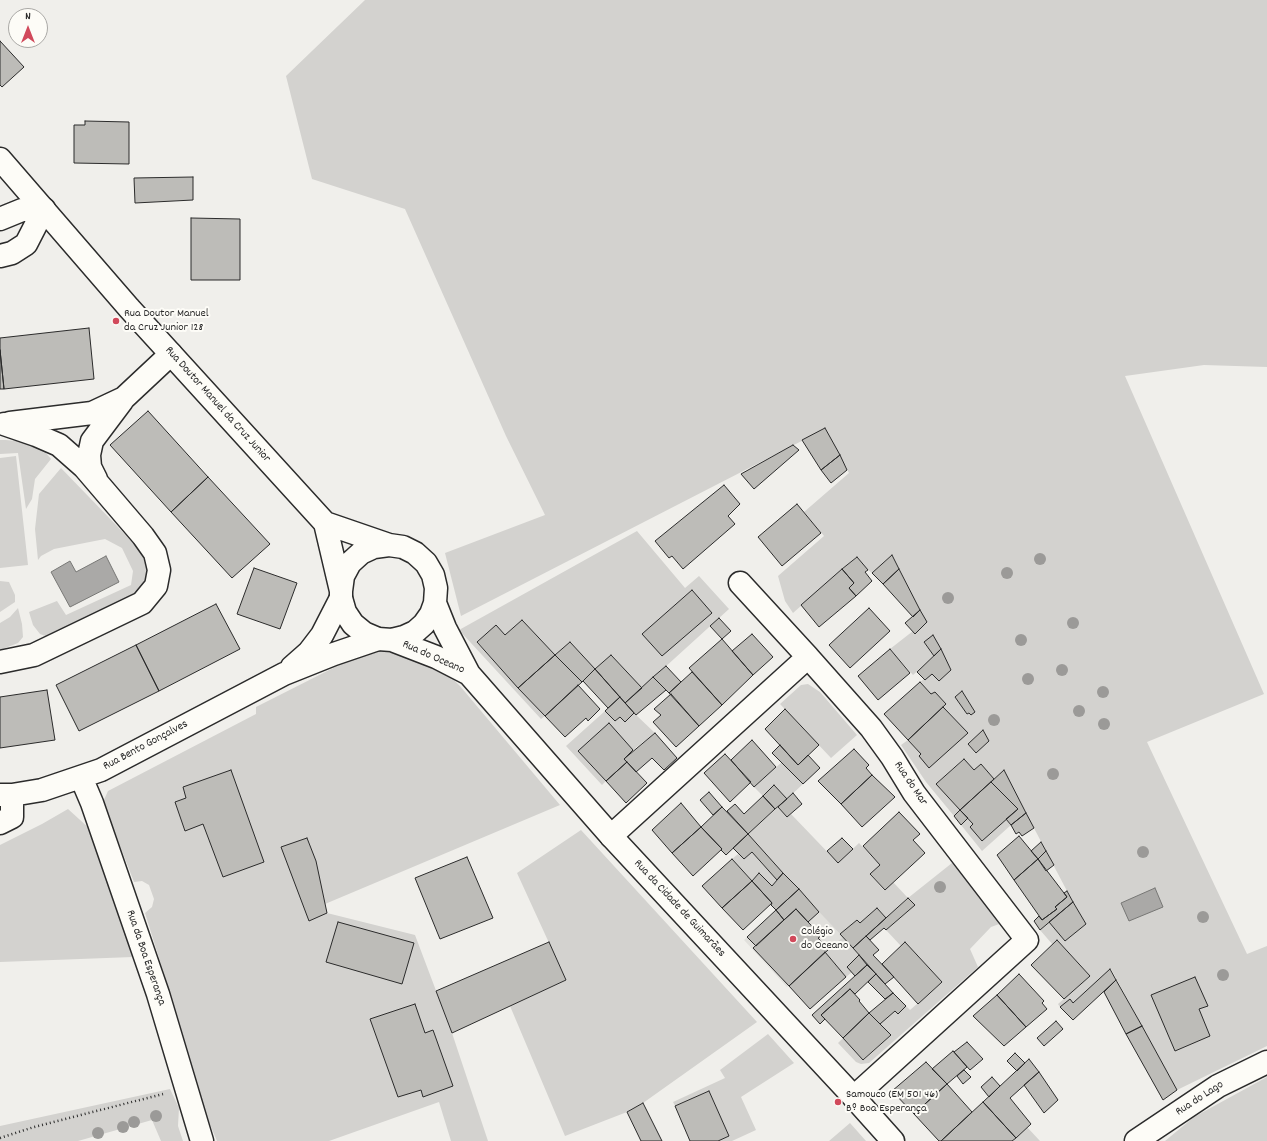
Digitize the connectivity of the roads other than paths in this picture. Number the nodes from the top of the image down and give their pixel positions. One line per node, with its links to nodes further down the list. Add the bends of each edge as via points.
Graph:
1 (0, 159): 2 (street, Rua Doutor Manuel da Cruz Junior)
2 (44, 209): 3 (street, via 22,210); 4 (street, via 26,244 12,253); 5 (street, Rua Doutor Manuel da Cruz Junior)
3 (0, 219)
4 (0, 256)
5 (172, 354): 6 (street); 9 (street, Rua Doutor Manuel da Cruz Junior)
6 (124, 398): 7 (street, via 92,413); 8 (street, via 92,441 90,467)
7 (2, 424): 8 (street, via 59,445)
8 (98, 483): 16 (street, via 144,536 155,553 160,570 156,586 142,602 34,655)
9 (325, 523): 10 (street, Rua do Oceano); 12 (street, Rua do Oceano)
10 (389, 545): 12 (street, Rua do Oceano, via 374,547 361,553 350,564 343,576); 13 (street, Rua do Oceano, via 403,547 426,563 435,582)
11 (740, 583): 15 (street)
12 (341, 595): 14 (street, Rua do Oceano, via 345,612 353,624 364,633); 17 (street, via 318,640 309,652)
13 (435, 602): 14 (street, Rua do Oceano, via 431,614 420,628 404,637); 18 (street, Rua do Oceano, via 445,628)
14 (385, 639): 17 (street, via 334,654); 18 (street, Rua do Oceano, via 436,657)
15 (808, 657): 22 (street); 24 (street, Rua do Mar, via 871,728 914,793 1027,940)
16 (0, 662)
17 (284, 674): 19 (street, Rua Bento Gonçalves, via 101,770)
18 (469, 674): 22 (street, Rua da Cidade de Guimarães)
19 (81, 777): 20 (street, Rua Bento Gonçalves, via 42,790); 25 (street, Rua da Boa Esperança, via 158,994)
20 (6, 795): 21 (street, via 12,817)
21 (0, 823)
22 (611, 836): 24 (street, Rua da Cidade de Guimarães)
23 (1267, 1062): 27 (street, Rua do Lago, via 1218,1086)
24 (854, 1098): 26 (street, Rua da Cidade de Guimarães)
25 (202, 1141)
26 (893, 1141)
27 (1136, 1141)

